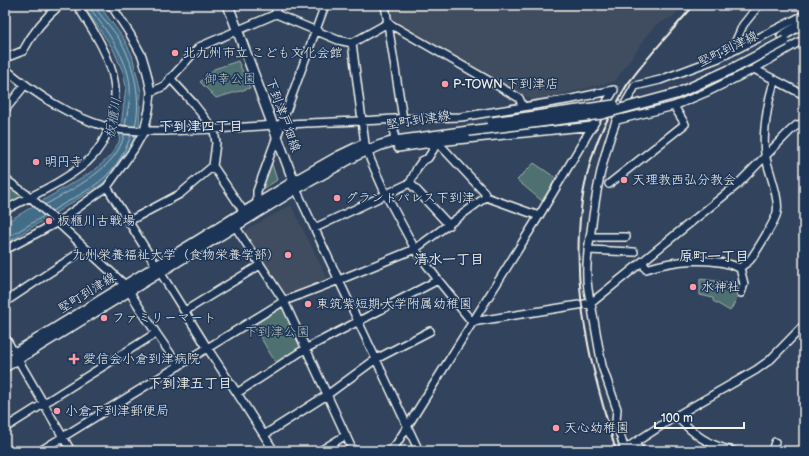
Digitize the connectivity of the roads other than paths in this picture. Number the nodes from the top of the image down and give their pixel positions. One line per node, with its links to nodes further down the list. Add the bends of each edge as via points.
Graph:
1 (60, 5): 20 (street, via 30,38 23,51)
2 (77, 5): 38 (street, via 89,23 112,71 115,96)
3 (111, 5): 26 (street, via 142,56)
4 (228, 5): 13 (main road, 下到津戸畑線)
5 (276, 5): 9 (street)
6 (325, 5): 14 (street)
7 (385, 5): 11 (street)
8 (759, 5): 19 (street, via 743,25)
9 (276, 14): 13 (street); 14 (street)
10 (804, 14): 19 (street)
11 (388, 23): 18 (street); 28 (street, via 519,98); 32 (street)
12 (804, 23): 16 (main road, 堅町到津線)
13 (238, 30): 23 (street, via 199,47); 36 (main road, 下到津戸畑線)
14 (316, 30): 18 (street); 36 (street)
15 (804, 31): 16 (main road, 堅町到津線)
16 (783, 39): 42 (main road, 堅町到津線, bridge, via 734,68 676,94 602,114)
17 (804, 40): 22 (street)
18 (352, 43): 34 (street)
19 (731, 52): 33 (street, via 660,80 635,86)
20 (5, 58)
21 (5, 69): 25 (street)
22 (754, 69): 24 (street); 29 (street)
23 (170, 78): 26 (street, via 164,86); 39 (street)
24 (775, 80): 27 (street); 45 (street, via 767,108)
25 (25, 85): 30 (street); 38 (street, via 65,111)
26 (151, 92): 40 (street, via 149,110)
27 (804, 95)
28 (523, 106): 32 (street, via 461,117); 37 (street, via 614,90)
29 (674, 106): 33 (street); 49 (street, via 685,124)
30 (5, 110)
31 (395, 119): 32 (street); 34 (street); 42 (street)
32 (403, 119)
33 (617, 120): 64 (street, via 600,172)
34 (362, 121): 36 (street); 44 (street)
35 (804, 123): 45 (street, via 790,130)
36 (277, 125): 39 (street); 41 (main road, 下到津戸畑線)
37 (593, 126): 43 (street); 58 (street)
38 (112, 128): 40 (street); 54 (street, via 86,163)
39 (214, 130): 40 (street); 46 (street, via 216,143)
40 (142, 131): 51 (street, via 134,149)
41 (277, 137): 50 (main road, 下到津戸畑線); 55 (street, via 257,190)
42 (395, 138): 43 (street, via 398,148); 44 (main road, 堅町到津線)
43 (440, 142): 48 (street, via 428,158 416,168); 53 (street)
44 (366, 147): 50 (main road, 堅町到津線, via 339,156); 52 (street)
45 (765, 157): 71 (street, via 737,185); 74 (street, via 778,204 778,213 749,260)
46 (213, 166): 57 (street); 60 (street, via 180,194)
47 (5, 178): 54 (street)
48 (410, 183): 52 (street); 61 (street)
49 (609, 184)
50 (294, 185): 55 (main road, 堅町到津線); 62 (main road, 堅町到津線); 63 (street)
51 (107, 187): 59 (street); 60 (street)
52 (386, 195): 63 (street); 67 (street)
53 (486, 197): 58 (street); 61 (street)
54 (31, 198): 56 (street); 59 (street)
55 (257, 203): 57 (main road, 堅町到津線)
56 (5, 210)
57 (244, 212): 73 (main road, 堅町到津線)
58 (539, 216): 84 (street)
59 (56, 220): 66 (street); 68 (street)
60 (129, 221): 73 (street)
61 (449, 225): 67 (street)
62 (235, 226): 72 (street); 73 (main road, 堅町到津線)
63 (315, 228): 75 (street)
64 (590, 237): 65 (street); 69 (street)
65 (626, 237)
66 (85, 249): 77 (street); 80 (street)
67 (415, 249): 75 (street); 76 (street)
68 (5, 250)
69 (588, 250): 70 (street); 81 (street, via 587,280)
70 (634, 252)
71 (643, 262): 74 (street, via 646,269 668,262 714,260); 81 (street)
72 (260, 265): 79 (street); 82 (street)
73 (158, 268): 77 (main road, 堅町到津線); 82 (street)
74 (740, 268): 78 (street, via 744,284)
75 (339, 280): 79 (street); 83 (street)
76 (438, 280): 83 (street); 84 (street)
77 (127, 288): 88 (street); 93 (main road, 堅町到津線)
78 (741, 293)
79 (284, 301): 91 (street); 92 (street)
80 (5, 302)
81 (591, 304): 84 (street); 110 (street, via 602,366 618,409 616,421)
82 (185, 311): 91 (street)
83 (358, 322): 92 (street); 95 (street)
84 (472, 322): 102 (street)
85 (804, 325): 87 (street)
86 (430, 331): 95 (street)
87 (799, 331): 89 (street); 101 (street, via 756,370)
88 (156, 333): 97 (street); 100 (street)
89 (804, 337)
90 (5, 338): 93 (street)
91 (208, 349): 97 (street); 98 (street)
92 (305, 349): 98 (street); 99 (street)
93 (16, 356): 94 (main road, 堅町到津線); 96 (main road, 堅町到津線); 100 (street)
94 (5, 359)
95 (376, 359): 99 (street); 102 (street)
96 (5, 366)
97 (180, 366): 106 (street)
98 (237, 393): 105 (street)
99 (327, 395): 104 (street); 105 (street)
100 (44, 403): 103 (street); 106 (street)
101 (676, 416): 108 (street); 109 (street, via 694,434)
102 (408, 426): 116 (street); 117 (street)
103 (5, 428)
104 (346, 435): 114 (street); 115 (street)
105 (264, 436): 113 (street)
106 (62, 437): 111 (street); 112 (street)
107 (775, 442): 120 (street)
108 (634, 444): 110 (street); 118 (street)
109 (718, 449): 119 (street)
110 (624, 450)
111 (40, 451)
112 (71, 451)
113 (274, 451)
114 (320, 451)
115 (353, 451)
116 (390, 451)
117 (419, 451)
118 (641, 451)
119 (733, 451)
120 (772, 451)

